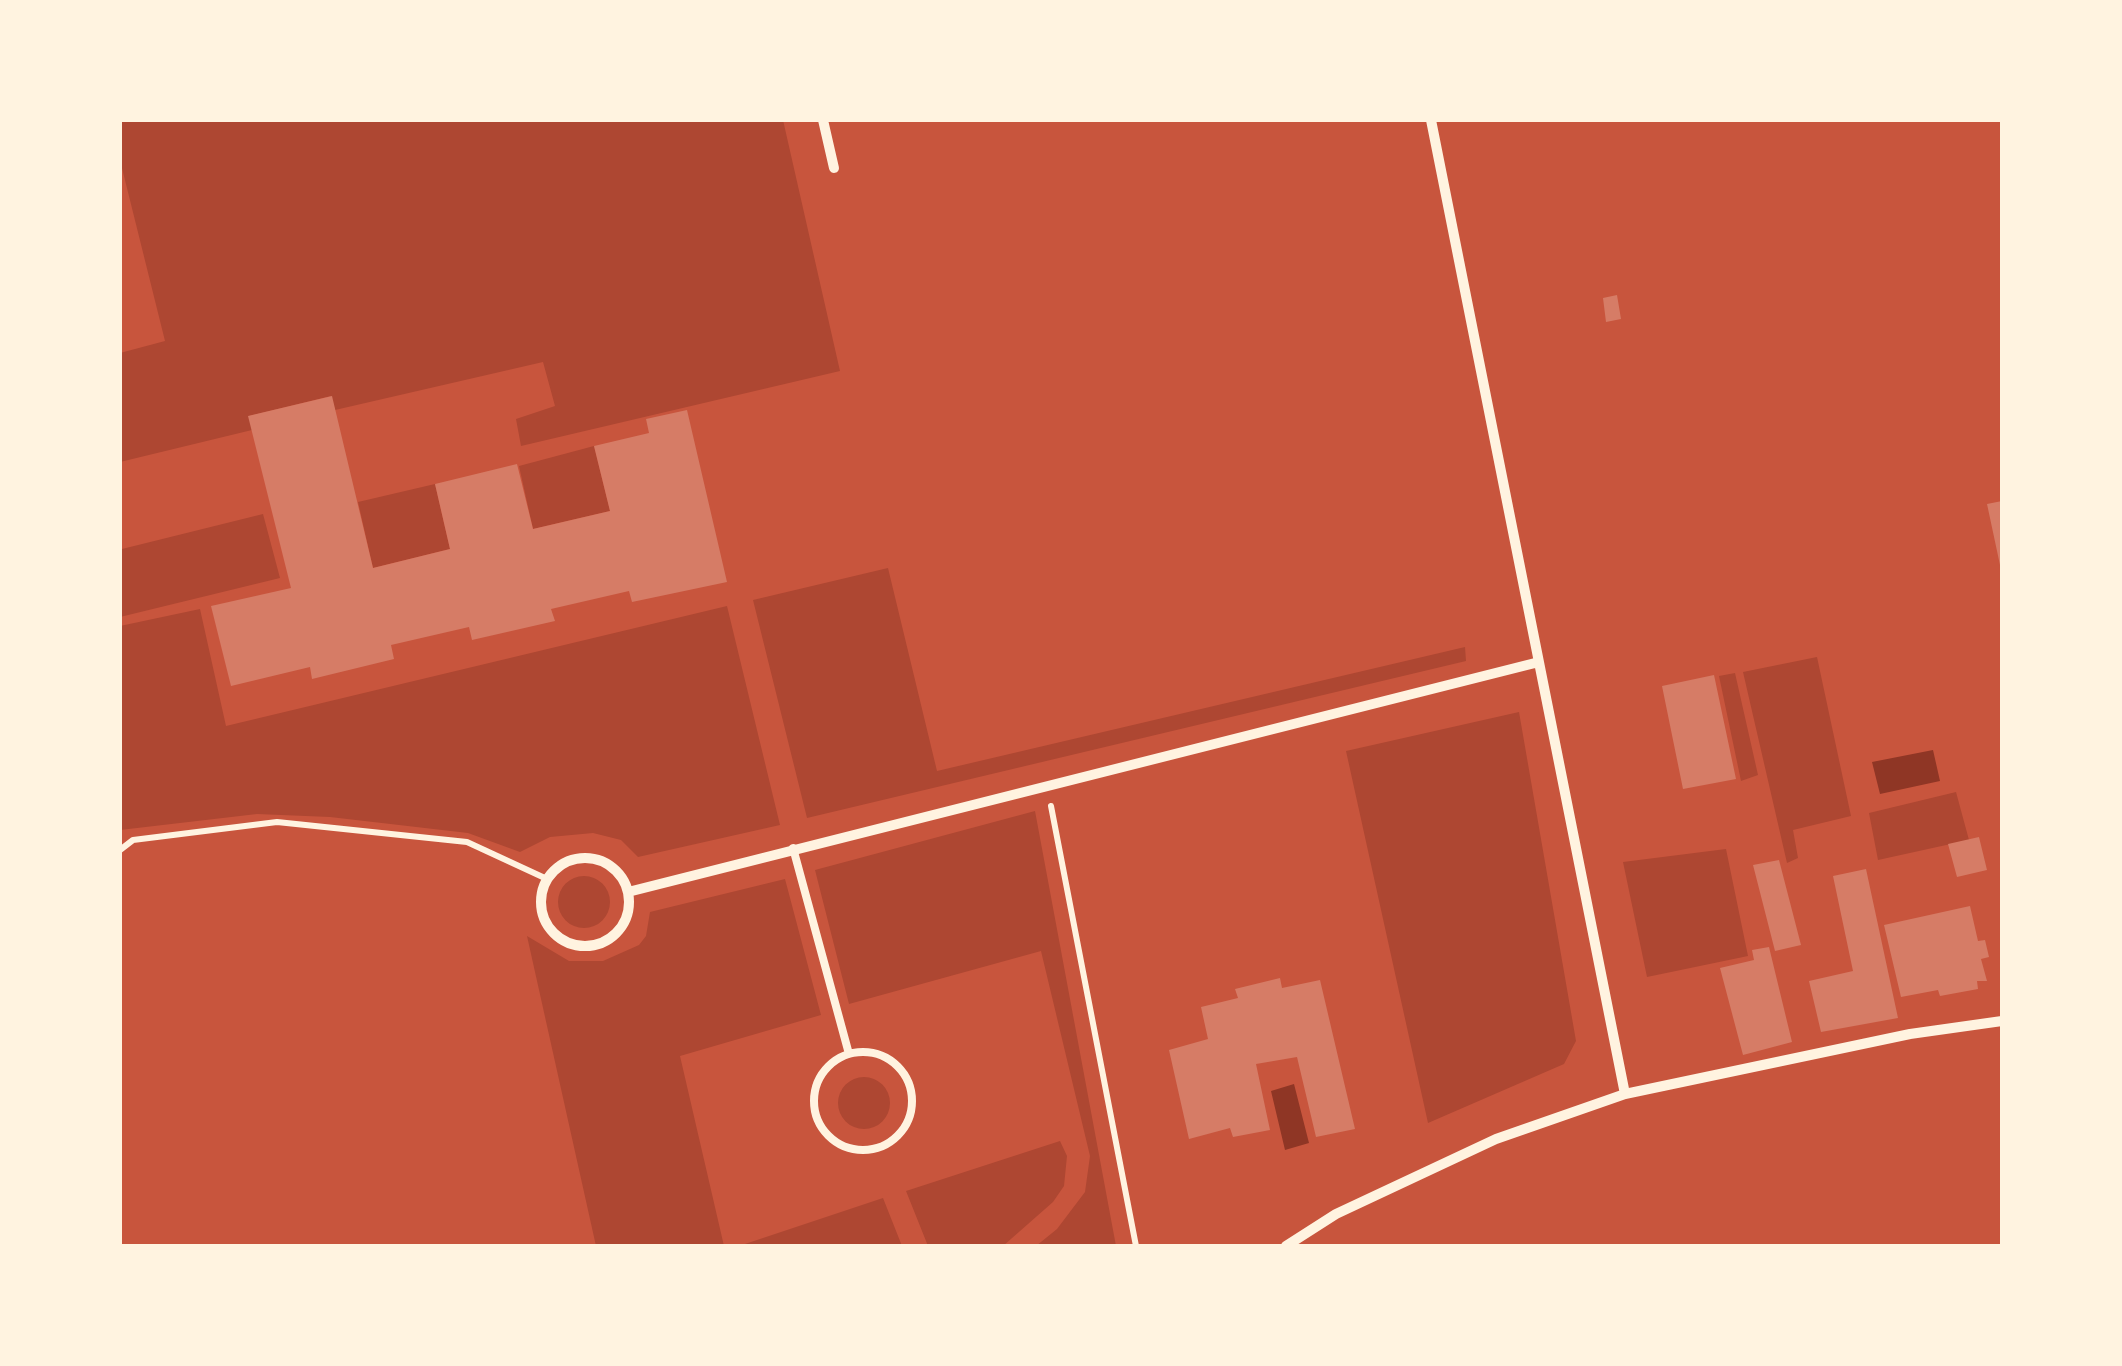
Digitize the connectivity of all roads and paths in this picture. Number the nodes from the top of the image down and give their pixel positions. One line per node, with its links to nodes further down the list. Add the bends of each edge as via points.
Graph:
1 (824, 120): 3 (street)
2 (1430, 120): 4 (street)
3 (834, 168)
4 (1539, 662): 5 (street); 12 (street)
5 (1048, 786): 6 (street); 13 (path)
6 (793, 848): 9 (street); 11 (lane)
7 (120, 850): 8 (path, via 134,840 278,822 467,842)
8 (547, 879): 9 (street, via 570,860 599,860); 9 (street, via 546,922 579,945 618,931)
9 (628, 892)
10 (2002, 1021): 12 (street)
11 (849, 1054): 11 (lane, via 826,1070 814,1095 818,1122 837,1143 878,1148 908,1122 912,1094 890,1060)
12 (1625, 1094): 14 (street, via 1496,1139 1336,1214)
13 (1136, 1246)
14 (1286, 1246)

